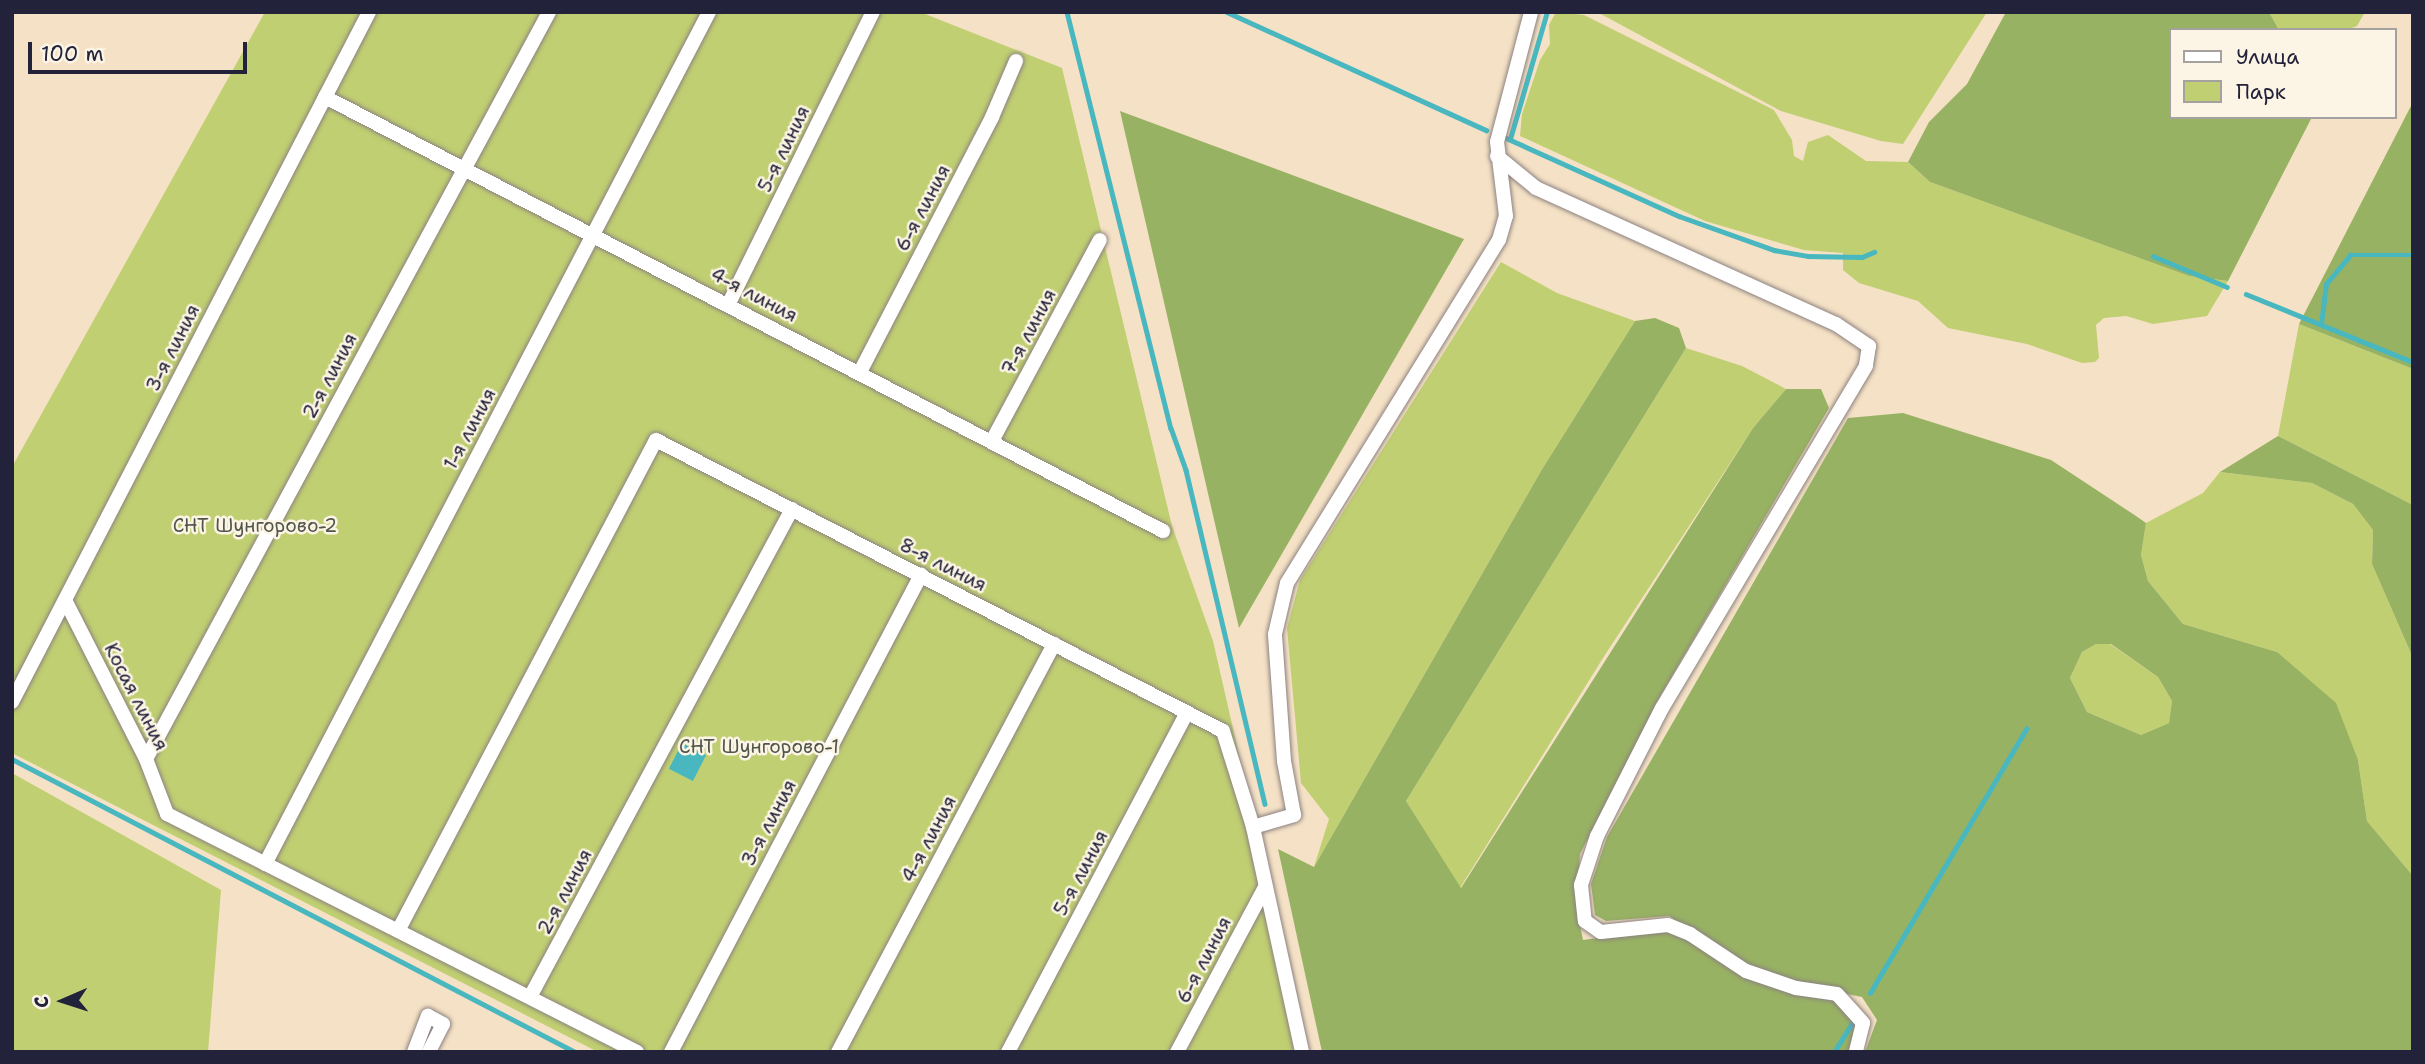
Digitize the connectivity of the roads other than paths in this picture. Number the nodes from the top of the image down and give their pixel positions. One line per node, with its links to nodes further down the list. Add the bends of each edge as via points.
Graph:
1 (369, 12): 7 (street, 3-я линия)
2 (549, 12): 9 (street, 2-я линия)
3 (709, 12): 10 (street, 1-я линия)
4 (873, 12): 12 (street, 5-я линия)
5 (1531, 12): 8 (street, via 1501,120)
6 (1016, 61): 13 (street, 6-я линия, via 992,117)
7 (325, 97): 9 (street, 4-я линия); 18 (street, 3-я линия)
8 (1497, 156): 23 (street, via 1506,216 1499,240 1287,583 1275,634 1284,761 1294,815); 36 (street, via 1536,188 1836,324 1869,346 1866,366 1662,708 1597,836 1581,885 1586,921 1601,932 1668,925 1690,933 1746,971 1796,988 1838,994 1863,1023)
9 (463, 168): 10 (street, 4-я линия); 22 (street, 2-я линия)
10 (594, 232): 12 (street, 4-я линия); 24 (street, 1-я линия)
11 (1100, 240): 14 (street, 7-я линия)
12 (729, 303): 13 (street, 4-я линия)
13 (860, 372): 14 (street, 4-я линия)
14 (992, 441): 16 (street, 4-я линия)
15 (792, 509): 17 (street, 8-я линия); 26 (street, 8-я линия, via 656,440); 27 (street, 2-я линия)
16 (1163, 531)
17 (921, 575): 19 (street, 8-я линия); 31 (street, 3-я линия)
18 (65, 600): 20 (street, 3-я линия); 22 (street, Косая линия)
19 (1054, 644): 21 (street, 8-я линия); 32 (street, 4-я линия)
20 (12, 702)
21 (1187, 712): 23 (street, 8-я линия, via 1228,737); 33 (street, 5-я линия)
22 (146, 760): 24 (street, Косая линия, via 167,814)
23 (1253, 827): 25 (street)
24 (265, 864): 26 (street)
25 (1265, 887): 34 (street, 6-я линия); 35 (street)
26 (399, 929): 27 (street)
27 (530, 996): 30 (street)
28 (414, 1052): 29 (street, via 428,1017 443,1024)
29 (429, 1052)
30 (637, 1052)
31 (671, 1052)
32 (838, 1052)
33 (1008, 1052)
34 (1177, 1052)
35 (1302, 1052)
36 (1856, 1052)

